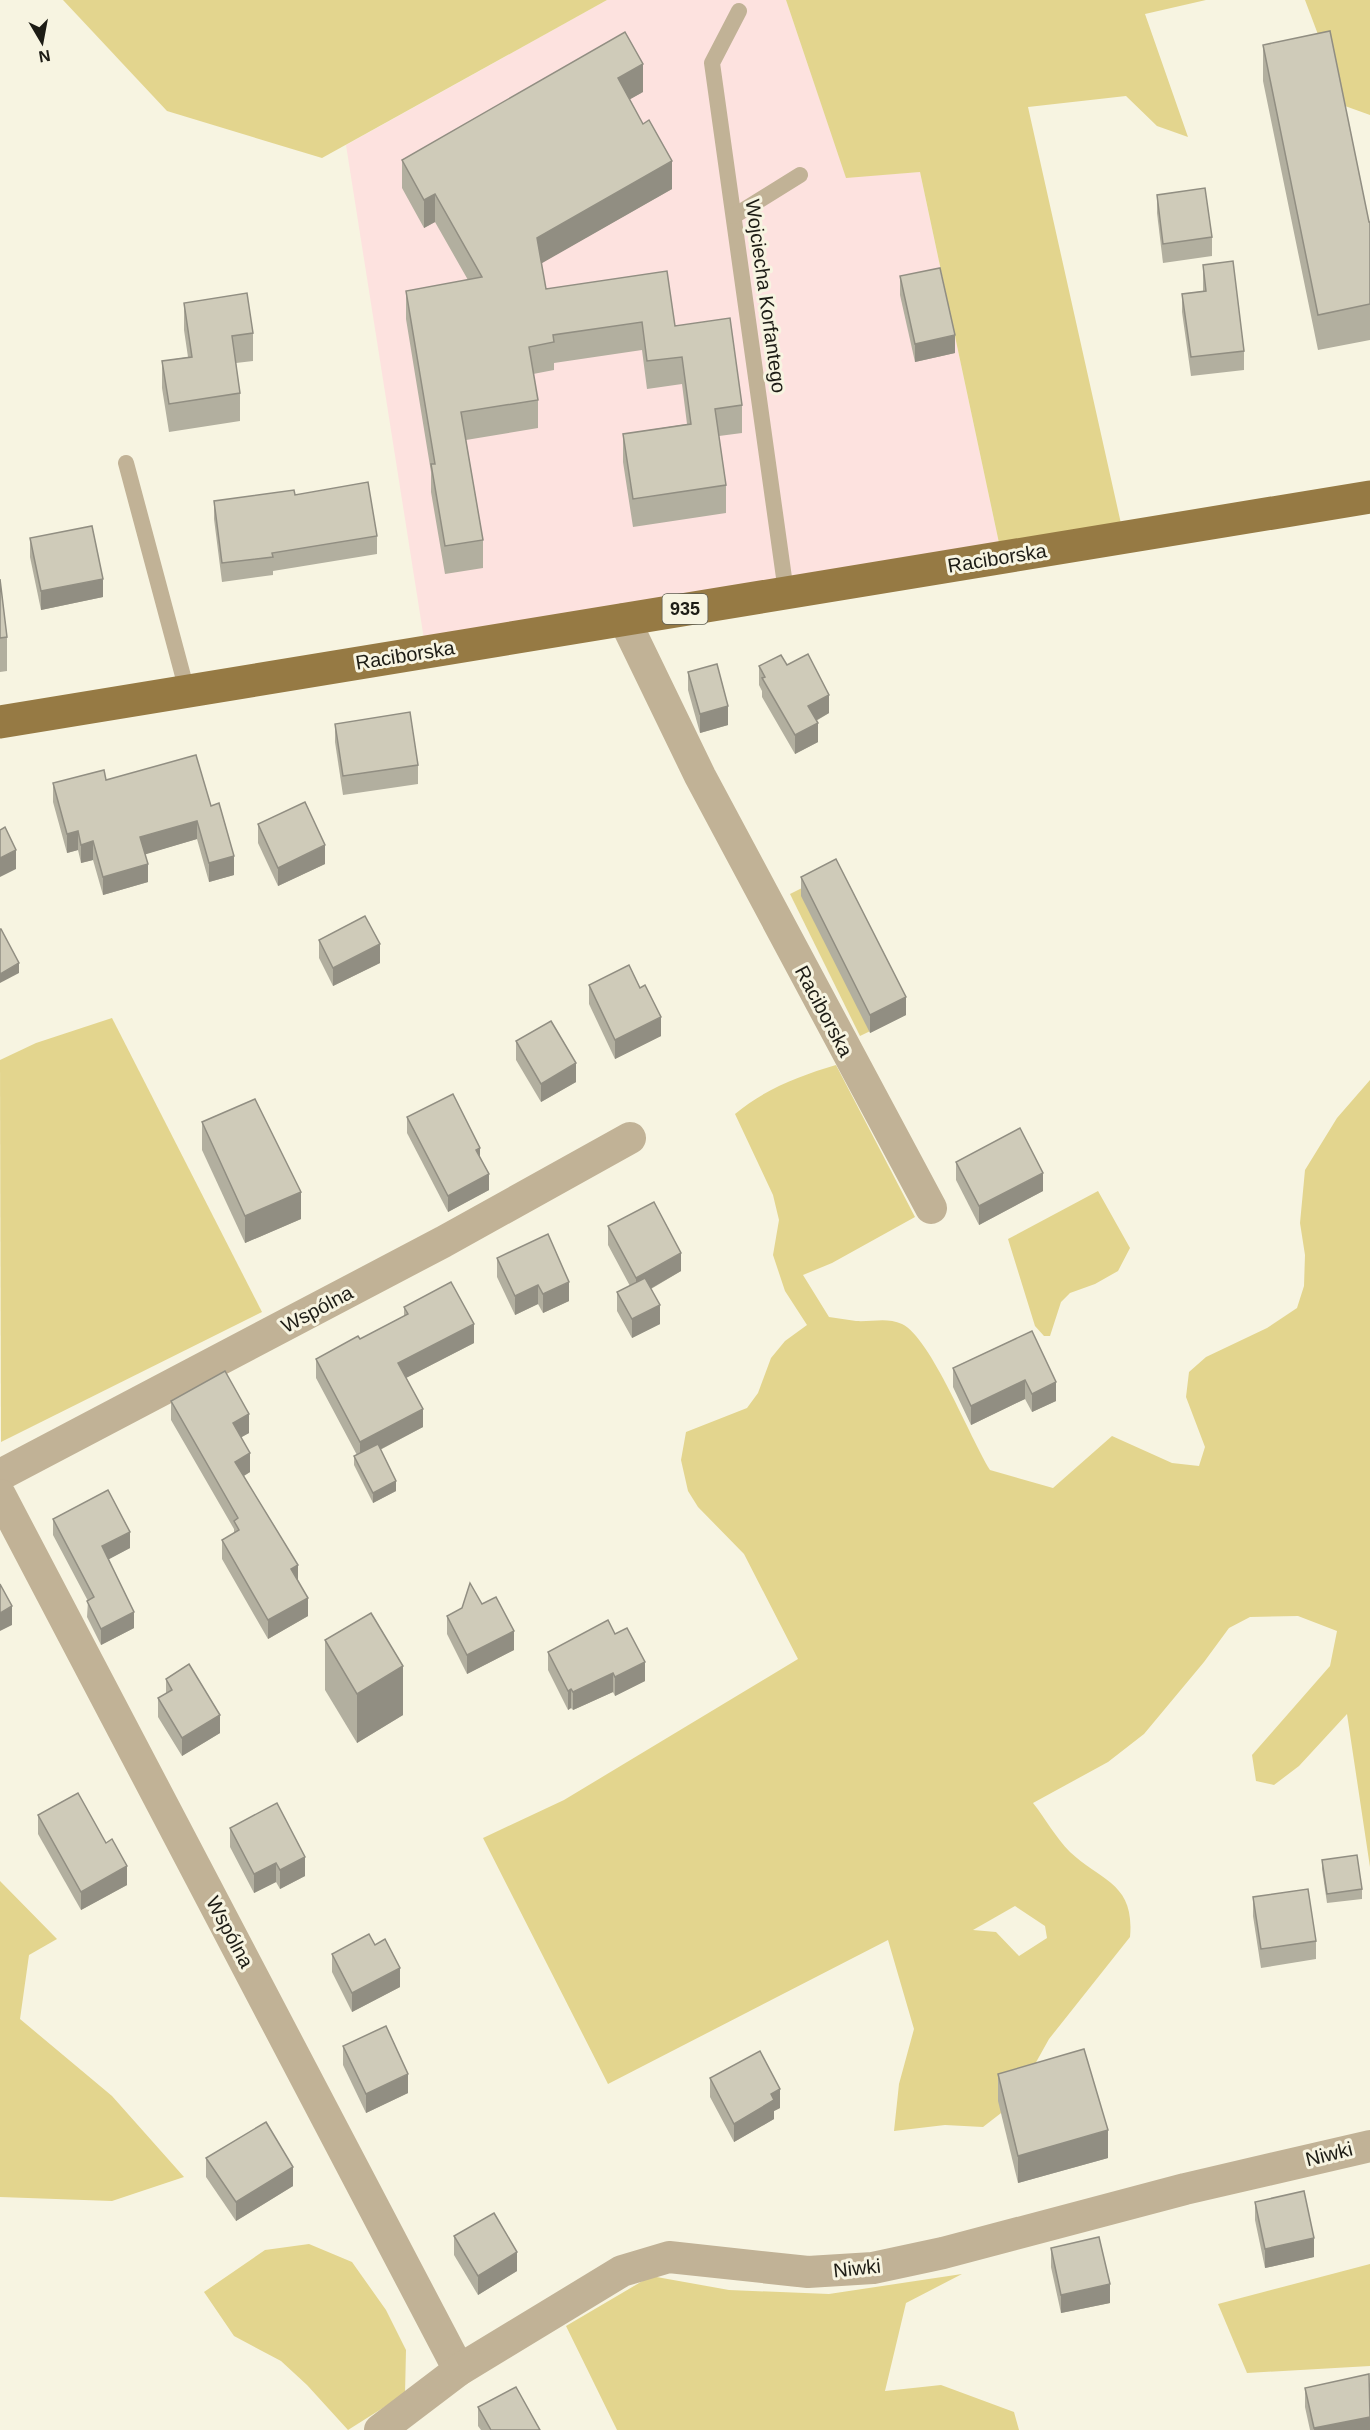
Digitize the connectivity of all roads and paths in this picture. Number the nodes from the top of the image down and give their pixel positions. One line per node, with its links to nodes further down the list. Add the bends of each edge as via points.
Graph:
1 (740, 11): 3 (lane, Wojciecha Korfantego, via 712,63)
2 (800, 175): 3 (lane)
3 (734, 216): 6 (lane, Wojciecha Korfantego)
4 (126, 463): 8 (lane)
5 (1370, 497): 6 (main road, Raciborska / 935)
6 (786, 592): 7 (main road, Raciborska / 935)
7 (624, 619): 8 (main road, Raciborska / 935); 11 (street, Raciborska, via 700,776)
8 (187, 691): 9 (main road, Raciborska / 935)
9 (0, 722)
10 (630, 1138): 12 (street, Wspólna, via 442,1242)
11 (930, 1209)
12 (0, 1475)
13 (0, 1494): 15 (street, Wspólna)
14 (1370, 2146): 15 (street, Niwki, via 873,2268 808,2272 669,2257 622,2271)
15 (459, 2370): 16 (street, Niwki)
16 (380, 2430)

